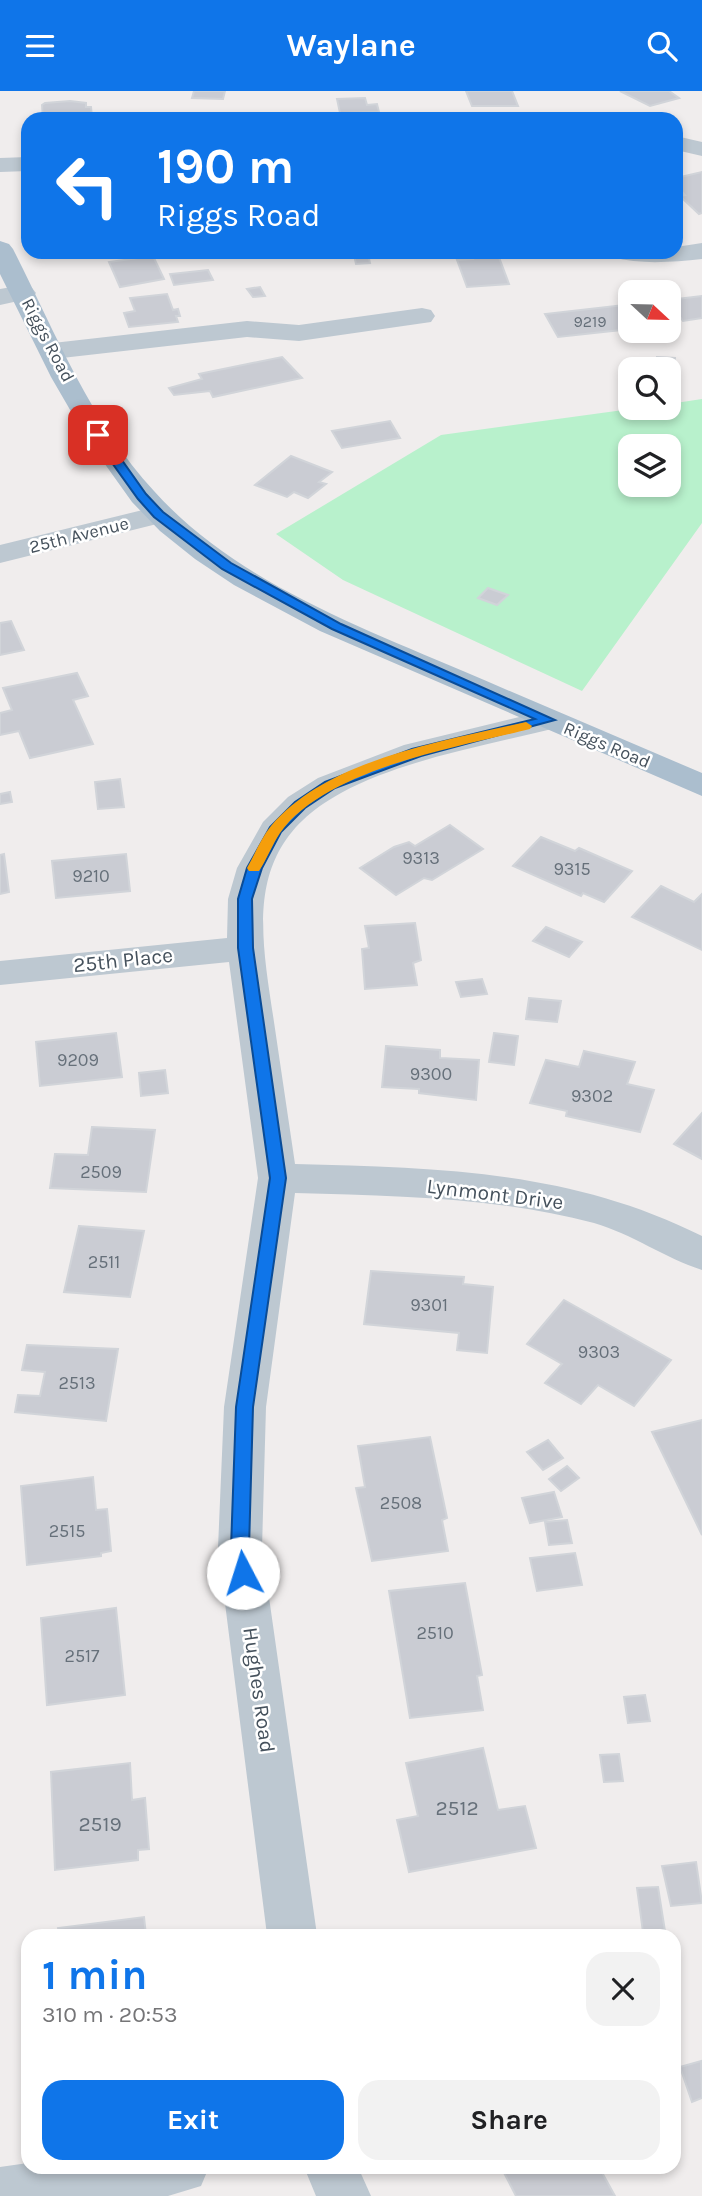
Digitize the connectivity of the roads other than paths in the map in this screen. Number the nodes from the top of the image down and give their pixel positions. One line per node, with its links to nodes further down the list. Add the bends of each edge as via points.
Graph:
1 (683, 145): 2 (street)
2 (702, 149)
3 (21, 164): 4 (street)
4 (0, 166)
5 (0, 249): 8 (main road, Riggs Road)
6 (702, 251): 7 (street)
7 (683, 253)
8 (11, 295): 10 (main road, Riggs Road)
9 (422, 316): 10 (street, via 299,333 247,329)
10 (53, 351): 11 (main road, Riggs Road, via 98,435)
11 (159, 515): 12 (street, 25th Avenue); 13 (main road, Riggs Road, via 227,566 276,595 337,627)
12 (0, 554)
13 (548, 720): 14 (main road, Riggs Road); 15 (street, Hughes Road, via 376,765 330,785 300,805 275,830 254,868 245,899)
14 (702, 785)
15 (245, 948): 16 (street, 25th Place); 17 (street, Hughes Road)
16 (0, 973)
17 (278, 1178): 18 (street, Lynmont Drive, via 459,1185 593,1207); 19 (street, Hughes Road, via 245,1407 240,1548)
18 (702, 1254)
19 (291, 1929)
20 (135, 2174): 23 (street)
21 (323, 2174): 24 (street)
22 (334, 2174): 25 (street)
23 (0, 2194)
24 (325, 2196)
25 (344, 2196)

